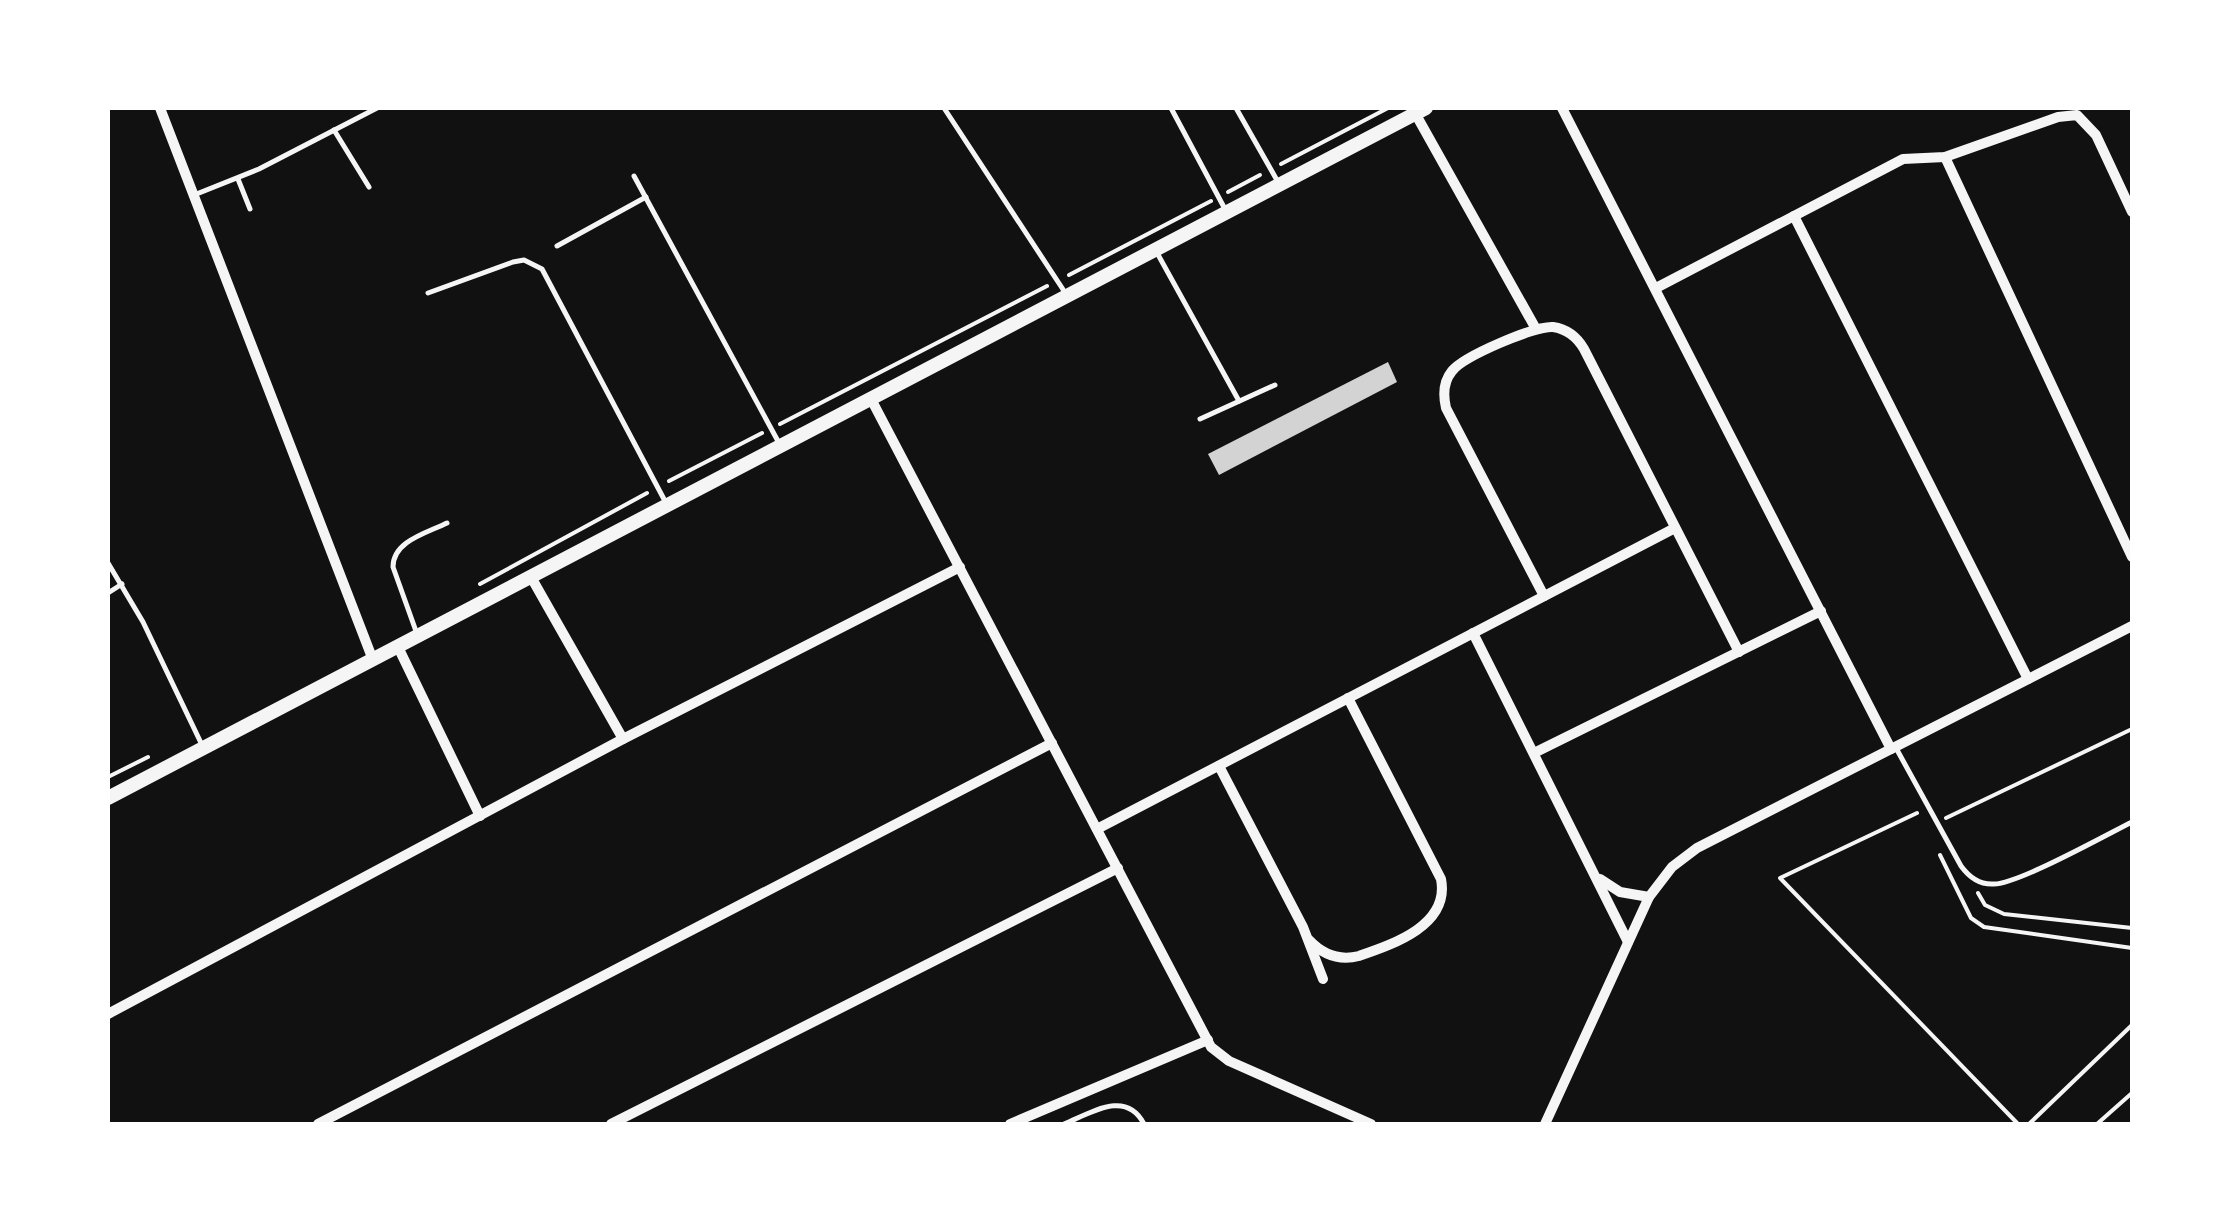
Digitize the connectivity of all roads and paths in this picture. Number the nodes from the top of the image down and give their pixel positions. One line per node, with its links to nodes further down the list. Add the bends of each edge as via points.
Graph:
1 (160, 108): 16 (street)
2 (378, 108): 9 (lane)
3 (944, 108): 25 (lane)
4 (1171, 108): 18 (lane)
5 (1236, 108): 11 (lane)
6 (1388, 108): 11 (path)
7 (1562, 108): 26 (street)
8 (1418, 109): 14 (main road); 29 (street)
9 (334, 130): 13 (lane); 15 (lane)
10 (1944, 157): 20 (street, via 2077,115 2096,135); 22 (street, via 1904,159); 40 (street)
11 (1271, 169): 14 (lane); 18 (path)
12 (634, 176): 17 (lane)
13 (238, 178): 16 (lane); 19 (lane)
14 (1280, 185): 21 (main road)
15 (368, 187)
16 (194, 194): 54 (street)
17 (646, 197): 23 (lane); 34 (lane)
18 (1218, 197): 21 (lane); 25 (path)
19 (250, 209)
20 (2132, 212)
21 (1227, 213): 24 (main road)
22 (1794, 216): 26 (street); 55 (street)
23 (557, 246)
24 (1156, 250): 28 (main road); 32 (lane)
25 (1058, 280): 28 (lane); 34 (path)
26 (1656, 288): 48 (street)
27 (428, 292): 36 (lane, via 513,262 534,262)
28 (1068, 296): 31 (main road)
29 (1536, 330): 39 (street, via 1555,328 1579,341); 47 (street, via 1459,364 1448,376 1444,400)
30 (1276, 385): 32 (lane)
31 (871, 398): 35 (main road); 42 (street)
32 (1239, 402): 33 (lane)
33 (1200, 419)
34 (771, 428): 35 (lane); 36 (path)
35 (781, 446): 37 (main road)
36 (658, 487): 37 (lane); 45 (path)
37 (668, 505): 43 (main road)
38 (447, 523): 51 (lane, via 400,546 393,557)
39 (1675, 528): 47 (street); 53 (street)
40 (2132, 557)
41 (108, 563): 44 (lane)
42 (960, 567): 58 (street); 59 (street)
43 (531, 577): 51 (main road); 58 (street)
44 (122, 584): 46 (lane); 60 (lane)
45 (465, 592)
46 (108, 594)
47 (1544, 596): 50 (street)
48 (1821, 612): 53 (street); 61 (street)
49 (2132, 626): 55 (street)
50 (1472, 634): 56 (street); 63 (street)
51 (418, 636): 52 (main road)
52 (398, 647): 54 (main road); 68 (street)
53 (1739, 652): 63 (street)
54 (373, 660): 60 (main road)
55 (2028, 680): 61 (street)
56 (1348, 698): 64 (street); 78 (street, via 1441,880 1442,902 1430,922 1359,956 1330,955)
57 (2132, 729): 69 (path)
58 (623, 739): 68 (street)
59 (1052, 743): 71 (street); 86 (street)
60 (203, 747): 66 (main road)
61 (1894, 748): 69 (lane); 76 (street, via 1697,848)
62 (161, 751): 65 (path)
63 (1534, 753): 74 (street)
64 (1219, 766): 71 (street); 78 (street)
65 (108, 778)
66 (108, 798)
67 (1919, 813): 93 (path, via 1780,878)
68 (480, 816): 82 (street)
69 (1937, 822): 75 (lane)
70 (2132, 822): 75 (lane, via 2004,883)
71 (1097, 829): 73 (street)
72 (1936, 848): 80 (path, via 1971,918 1984,927)
73 (1118, 868): 84 (street); 87 (street)
74 (1599, 878): 76 (street, via 1620,892); 79 (street)
75 (1974, 879): 77 (path, via 1981,900 1998,912)
76 (1649, 897): 79 (street)
77 (2132, 928)
78 (1309, 940): 81 (street)
79 (1628, 942): 92 (street)
80 (2132, 948)
81 (1323, 979)
82 (108, 1014)
83 (2132, 1025): 94 (path)
84 (1208, 1040): 88 (street); 91 (street, via 1230,1061)
85 (2132, 1093): 95 (path)
86 (318, 1124)
87 (611, 1124)
88 (1010, 1124)
89 (1064, 1124): 90 (lane, via 1118,1104)
90 (1144, 1124)
91 (1370, 1124)
92 (1544, 1124)
93 (2018, 1124)
94 (2029, 1124)
95 (2098, 1124)

